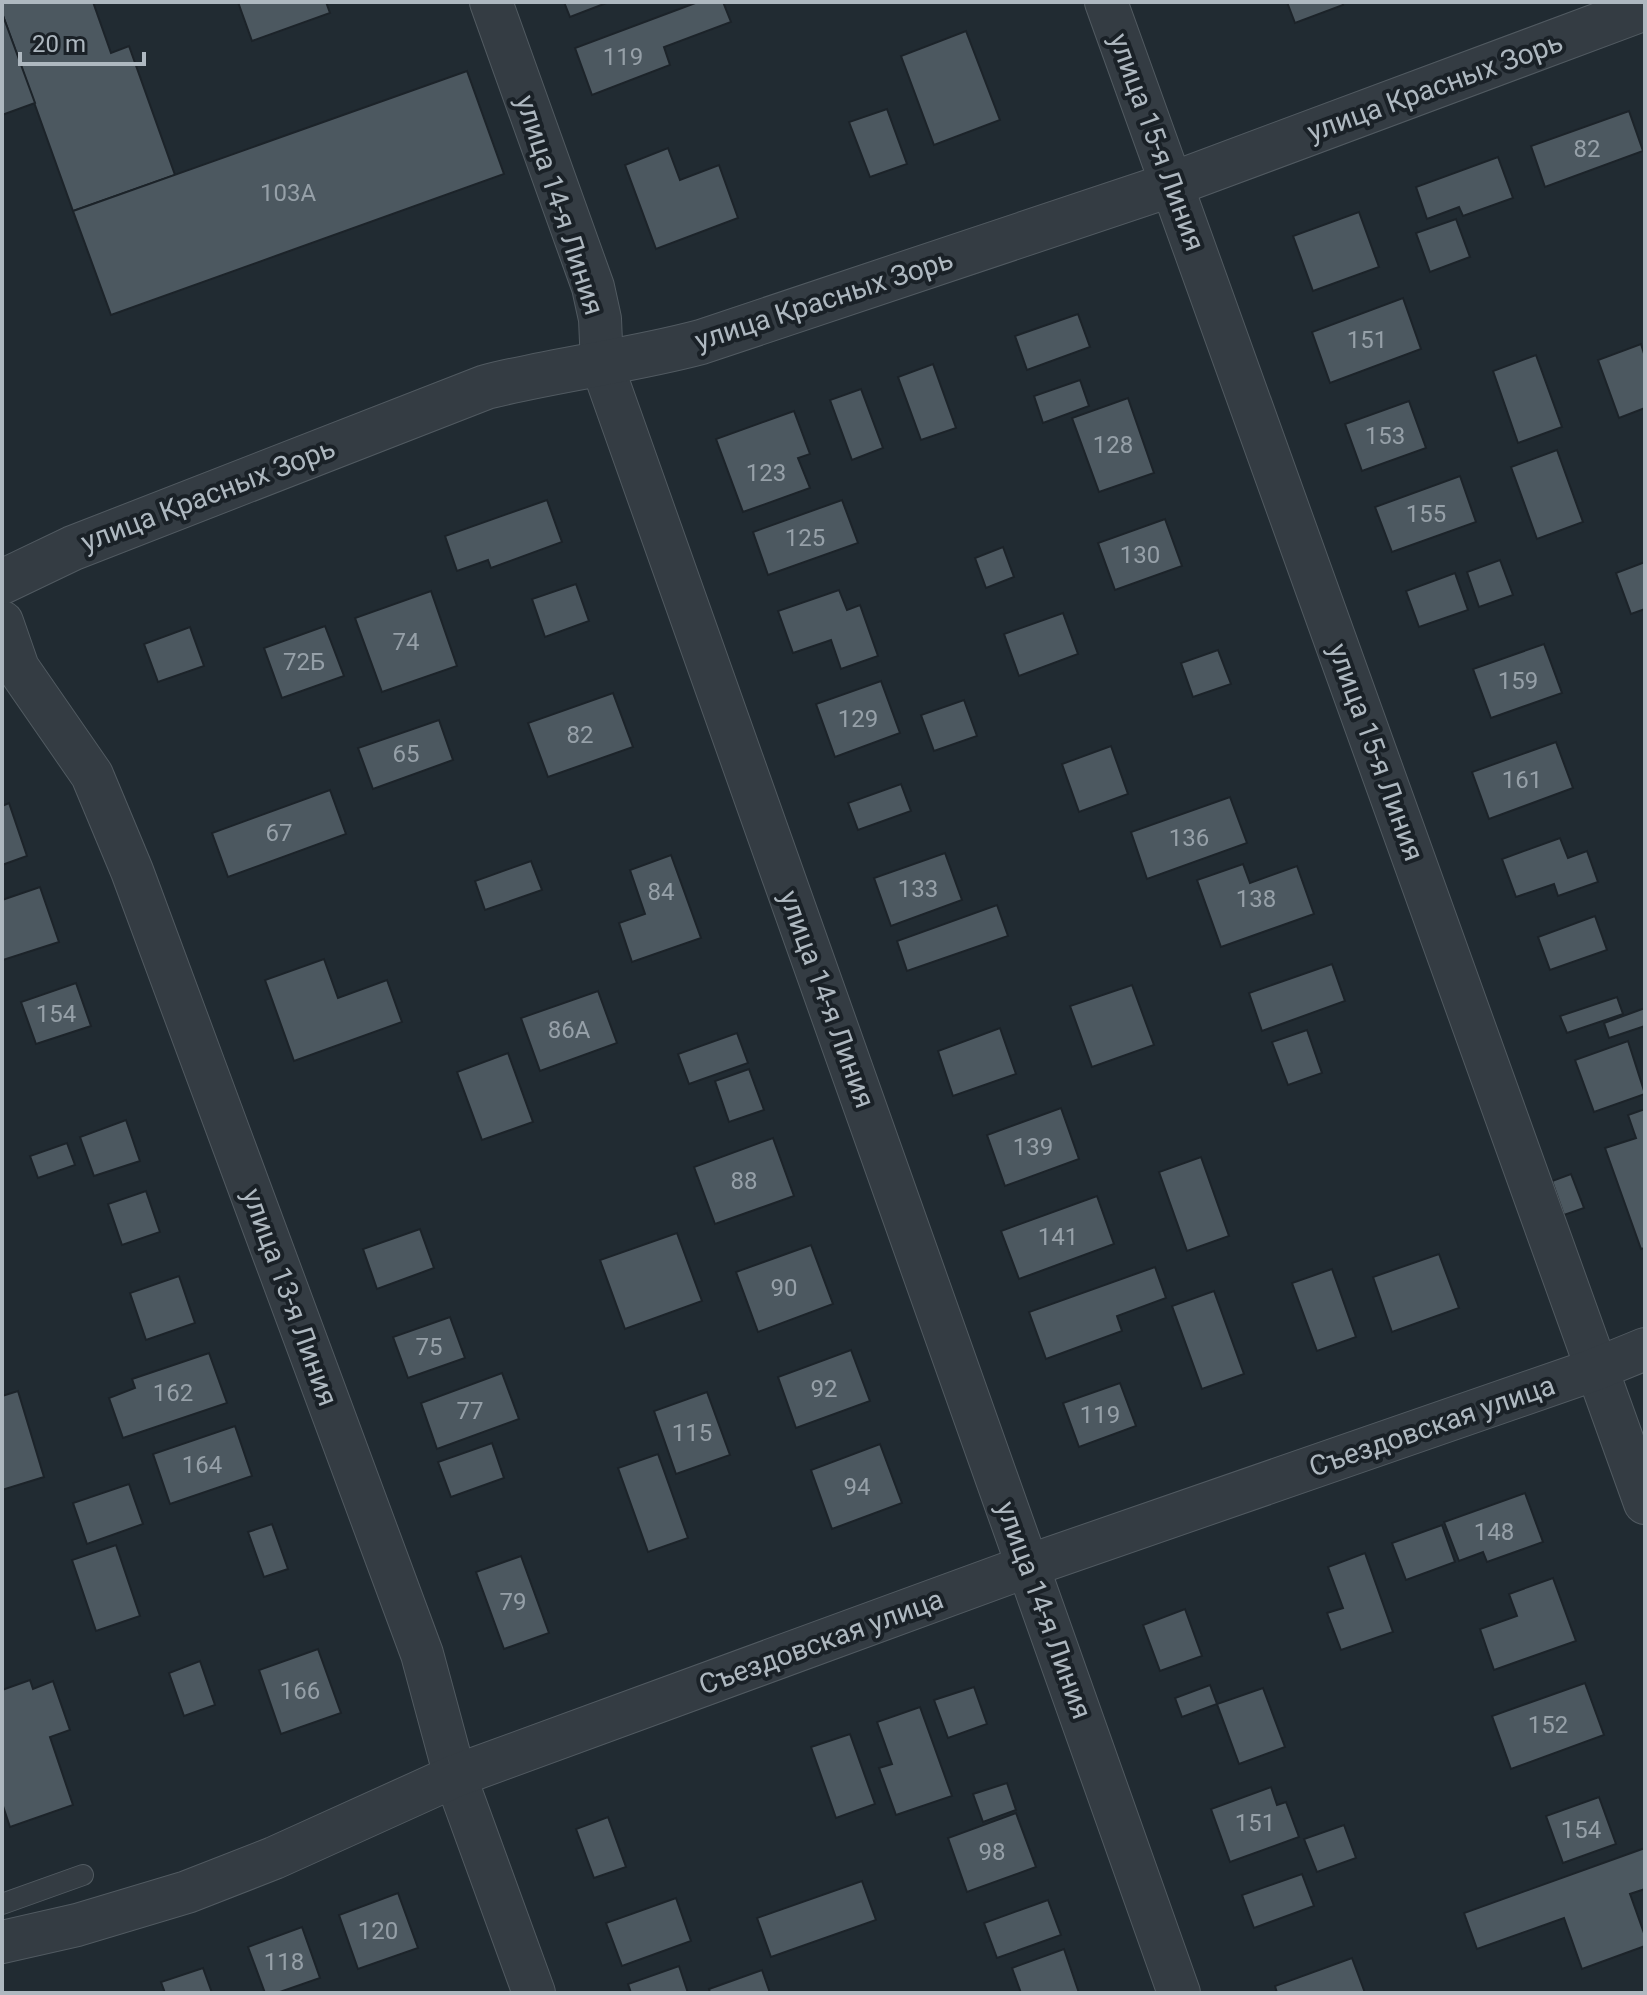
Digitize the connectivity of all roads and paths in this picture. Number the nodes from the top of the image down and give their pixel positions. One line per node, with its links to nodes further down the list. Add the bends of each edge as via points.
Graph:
1 (491, 2): 5 (street, улица 14-я Линия, via 593,287)
2 (1106, 2): 4 (street, улица 15-я Линия)
3 (1645, 8): 4 (street, улица Красных Зорь)
4 (1173, 184): 5 (street, улица Красных Зорь, via 701,342); 9 (street, улица 15-я Линия)
5 (602, 365): 6 (street, улица Красных Зорь, via 486,387 73,548); 11 (street, улица 14-я Линия)
6 (2, 582)
7 (2, 622): 12 (street, улица 13-я Линия, via 18,668 92,775 132,871 422,1654)
8 (1645, 1349): 9 (street, Съездовская улица)
9 (1596, 1369): 10 (street, улица 15-я Линия); 11 (street, Съездовская улица)
10 (1645, 1503)
11 (1028, 1566): 12 (street, Съездовская улица); 17 (street, улица 14-я Линия)
12 (455, 1776): 15 (street, Съездовская улица, via 187,1892); 16 (street, улица 13-я Линия)
13 (83, 1875): 14 (lane)
14 (2, 1904)
15 (2, 1942)
16 (534, 1993)
17 (1179, 1993)

